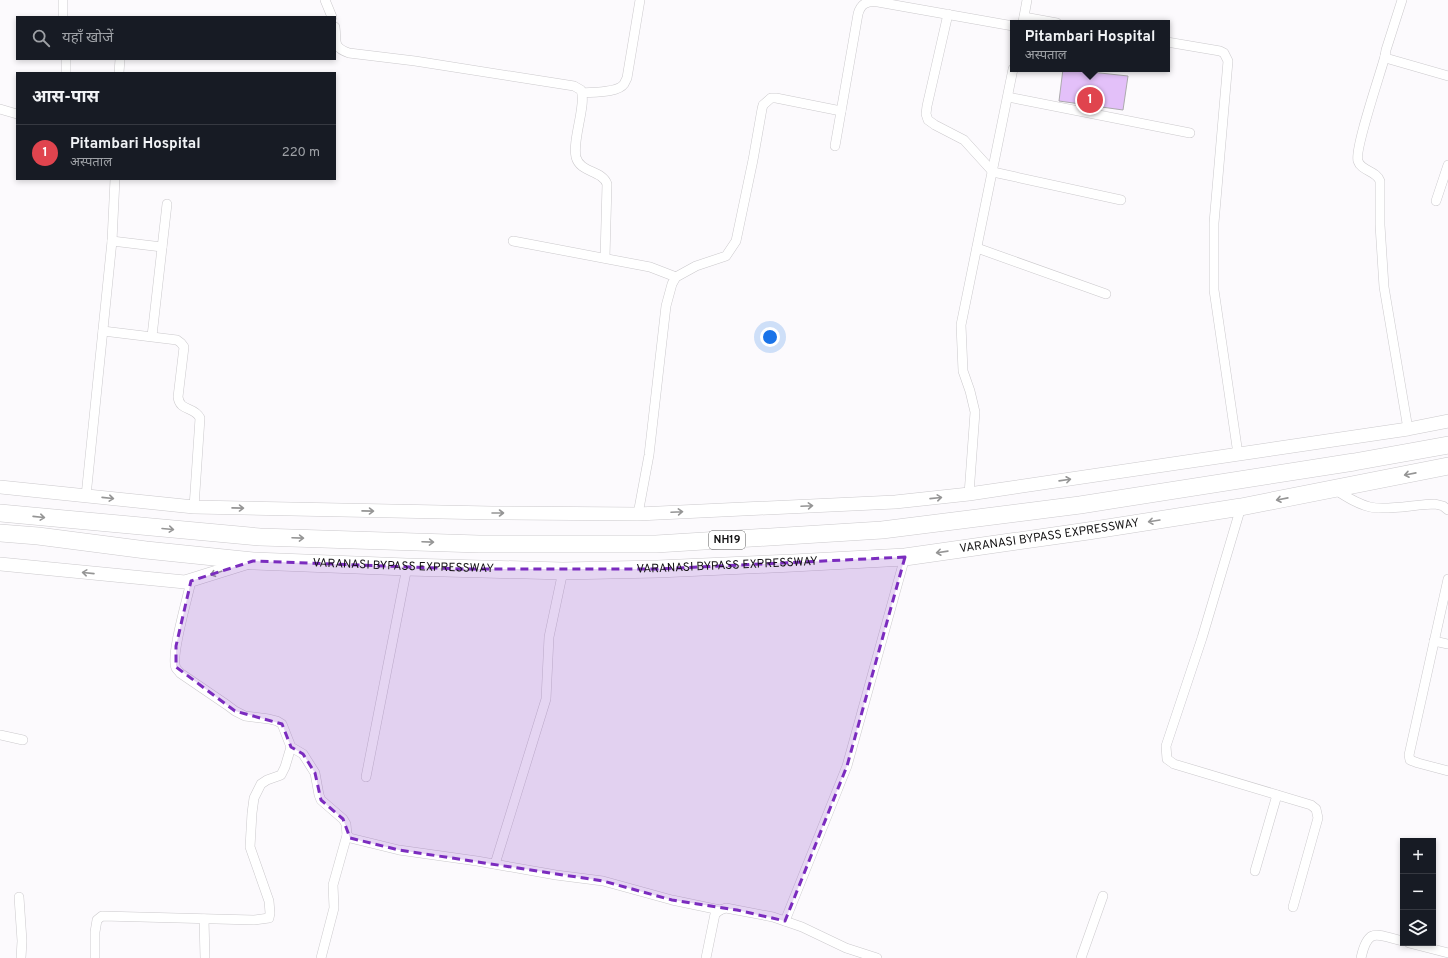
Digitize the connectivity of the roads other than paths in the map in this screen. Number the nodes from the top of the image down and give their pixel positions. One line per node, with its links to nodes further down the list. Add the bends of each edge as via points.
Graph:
1 (63, 0): 7 (street)
2 (325, 0): 8 (street)
3 (640, 0): 20 (street, via 624,85 618,89)
4 (1027, 0): 9 (street)
5 (1402, 0): 13 (street)
6 (948, 14): 10 (street); 23 (street, via 878,2 863,3 859,8); 28 (street, via 926,114 928,120 935,125 964,140)
7 (63, 16)
8 (332, 16)
9 (1023, 20)
10 (1010, 25)
11 (336, 36): 20 (street, via 339,49 349,53 574,86)
12 (1170, 43): 45 (street, via 1220,51 1228,61 1214,223 1214,290)
13 (1385, 56): 19 (street); 43 (street, via 1357,158 1360,166 1377,176 1380,181 1384,287)
14 (66, 60): 16 (street)
15 (120, 60): 17 (street)
16 (66, 72)
17 (119, 72)
18 (1013, 72): 21 (street)
19 (1448, 76)
20 (582, 93): 37 (street, via 576,158 585,169 603,177 607,184)
21 (1008, 97): 25 (street); 28 (street)
22 (0, 109): 24 (street)
23 (841, 111): 26 (street); 38 (street, via 776,98 768,101 762,109 754,160 736,241 726,256 696,266)
24 (16, 114)
25 (1190, 133)
26 (835, 146)
27 (1448, 165): 31 (street)
28 (993, 172): 30 (street); 36 (street)
29 (115, 180): 33 (street)
30 (1121, 200)
31 (1436, 201)
32 (167, 204): 35 (street)
33 (112, 241): 35 (street); 40 (street)
34 (513, 241): 37 (street)
35 (162, 247): 41 (street)
36 (977, 248): 39 (street); 49 (street, via 961,325 963,371 975,412)
37 (605, 258): 38 (street, via 650,267)
38 (676, 277): 55 (street, via 666,306 649,455)
39 (1106, 294)
40 (103, 331): 41 (street); 50 (street)
41 (152, 336): 51 (street, via 177,340 184,348 179,402 200,418)
42 (1448, 421): 43 (street)
43 (1408, 429): 45 (street)
44 (1448, 445): 54 (highway, VARANASI BYPASS EXPRESSWAY / NH19, one-way to 44, via 260,537 479,544 656,544 882,530 1080,505)
45 (1238, 454): 49 (street, one-way to 45)
46 (1448, 466): 48 (highway, VARANASI BYPASS EXPRESSWAY / NH19, one-way to 48)
47 (0, 487): 50 (street)
48 (1333, 489): 52 (highway, VARANASI BYPASS EXPRESSWAY / NH19, one-way to 52); 53 (street, via 1370,507 1435,504)
49 (969, 494): 55 (street, one-way to 49, via 895,502)
50 (86, 496): 51 (street, one-way to 51)
51 (194, 507): 55 (street, one-way to 55)
52 (1241, 507): 57 (highway, VARANASI BYPASS EXPRESSWAY / NH19, one-way to 57); 71 (street, via 1202,638 1166,746 1167,759 1174,764)
53 (1448, 510)
54 (0, 513)
55 (638, 514)
56 (0, 533): 58 (highway, VARANASI BYPASS EXPRESSWAY / NH19)
57 (905, 557): 61 (highway, VARANASI BYPASS EXPRESSWAY / NH19, via 682,568); 80 (street, via 847,766)
58 (253, 560): 60 (highway, VARANASI BYPASS EXPRESSWAY / NH19); 63 (street, one-way to 63)
59 (0, 564): 63 (street, one-way to 59)
60 (407, 567): 61 (highway, VARANASI BYPASS EXPRESSWAY / NH19); 70 (street)
61 (564, 570): 73 (street, via 549,637 546,699)
62 (1448, 579): 64 (street)
63 (191, 581): 68 (street, via 176,646 176,667 180,673 244,716 269,719 282,724)
64 (1434, 641): 65 (street); 69 (street, via 1409,755 1410,760)
65 (1448, 644)
66 (0, 735): 67 (street)
67 (22, 740)
68 (292, 747): 72 (street, via 307,758 316,773 319,795 343,819); 79 (street, via 281,775 261,784 254,798 250,847 269,901 268,918)
69 (1448, 771)
70 (366, 777)
71 (1277, 795): 74 (street); 77 (street, via 1311,805 1316,809 1318,818)
72 (347, 835): 73 (street, via 350,838 399,850); 87 (street, via 334,886 334,908)
73 (495, 864): 78 (street, via 603,881)
74 (1255, 871)
75 (1103, 896): 90 (street)
76 (19, 898): 84 (street)
77 (1293, 908)
78 (720, 910): 80 (street, via 726,908); 88 (street, via 713,920)
79 (204, 919): 85 (street, via 102,916 95,925); 86 (street)
80 (785, 921): 89 (street, via 846,948)
81 (1400, 940): 91 (street, via 1372,936 1364,945)
82 (1421, 946): 83 (street)
83 (1448, 953)
84 (21, 958)
85 (95, 958)
86 (205, 958)
87 (321, 958)
88 (706, 958)
89 (877, 958)
90 (1081, 958)
91 (1361, 958)

